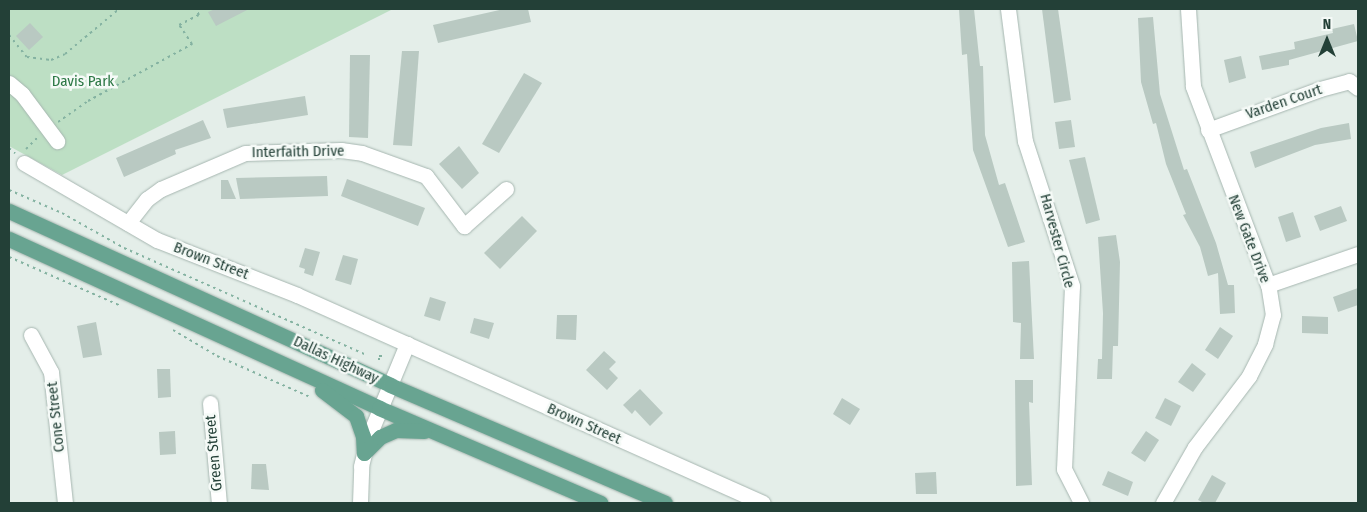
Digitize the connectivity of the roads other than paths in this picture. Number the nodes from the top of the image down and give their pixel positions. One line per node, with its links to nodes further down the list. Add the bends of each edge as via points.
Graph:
1 (1008, 9): 28 (street, Harvester Circle, via 1025,141 1072,286 1064,469)
2 (1188, 9): 5 (street, New Gate Drive, via 1193,86)
3 (9, 82): 6 (street, via 22,94)
4 (1358, 88): 5 (street, Varden Court, via 1349,81 1320,89)
5 (1208, 130): 13 (street, New Gate Drive)
6 (52, 135)
7 (24, 163): 10 (street, Brown Street)
8 (506, 189): 10 (street, Interfaith Drive, via 464,226 426,176 362,153 341,150 245,152 161,189)
9 (9, 211): 17 (main road, Dallas Highway)
10 (128, 223): 15 (street, Brown Street, via 157,240 230,267)
11 (9, 239): 16 (main road, Dallas Highway)
12 (1358, 254): 13 (street)
13 (1268, 285): 29 (street, New Gate Drive, via 1273,315 1265,344 1249,376 1179,471)
14 (31, 336): 22 (street, Cone Street, via 51,372)
15 (406, 344): 17 (street); 27 (street, Brown Street)
16 (286, 365): 19 (main road, Dallas Highway); 21 (main road, via 352,410 361,426)
17 (390, 385): 19 (street); 26 (main road, Dallas Highway)
18 (210, 403): 23 (street, Green Street)
19 (380, 408): 20 (main road, Dallas Highway); 21 (street)
20 (437, 432): 21 (main road, via 396,430 380,437); 25 (main road, Dallas Highway)
21 (364, 453): 24 (street)
22 (65, 503)
23 (219, 503)
24 (360, 503)
25 (601, 503)
26 (666, 503)
27 (763, 503)
28 (1080, 503)
29 (1163, 503)

